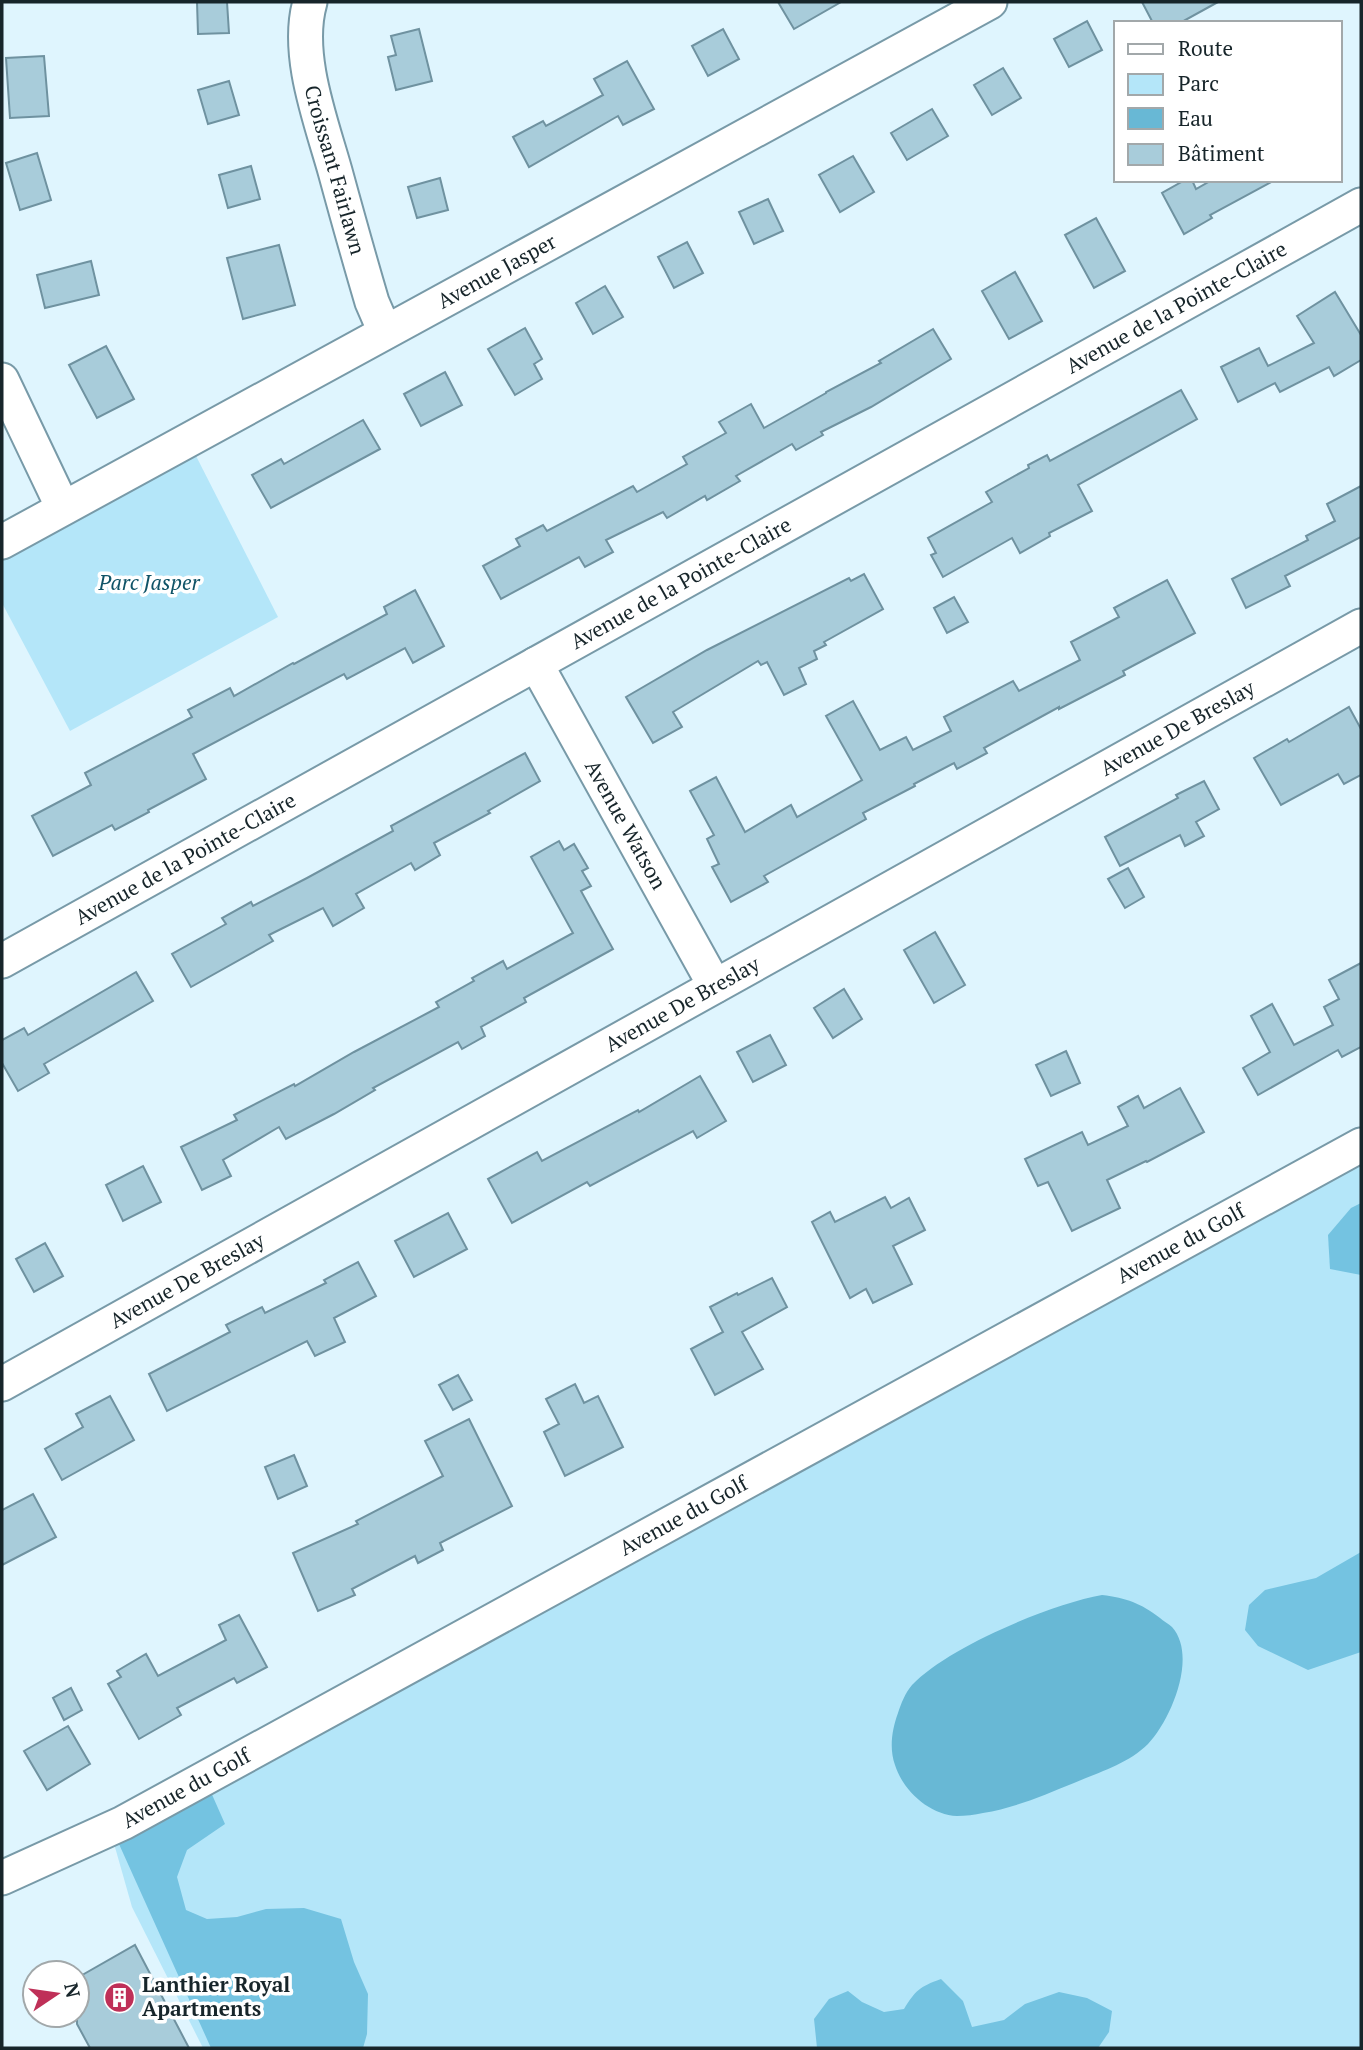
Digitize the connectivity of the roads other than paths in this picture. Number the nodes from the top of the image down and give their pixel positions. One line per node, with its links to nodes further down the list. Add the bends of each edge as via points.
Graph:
1 (310, 2): 4 (street, Croissant Fairlawn, via 305,37 316,105 372,302)
2 (990, 2): 4 (street, Avenue Jasper)
3 (1361, 205): 9 (street, Avenue de la Pointe-Claire)
4 (385, 332): 6 (street, Avenue Jasper)
5 (2, 380): 6 (street)
6 (63, 508): 7 (street, Avenue Jasper)
7 (2, 542)
8 (1361, 626): 11 (street, Avenue De Breslay)
9 (536, 664): 10 (street, Avenue de la Pointe-Claire); 11 (street, Avenue Watson)
10 (2, 961)
11 (715, 986): 13 (street, Avenue De Breslay)
12 (1361, 1145): 14 (street, Avenue du Golf, via 123,1823)
13 (2, 1384)
14 (2, 1878)

